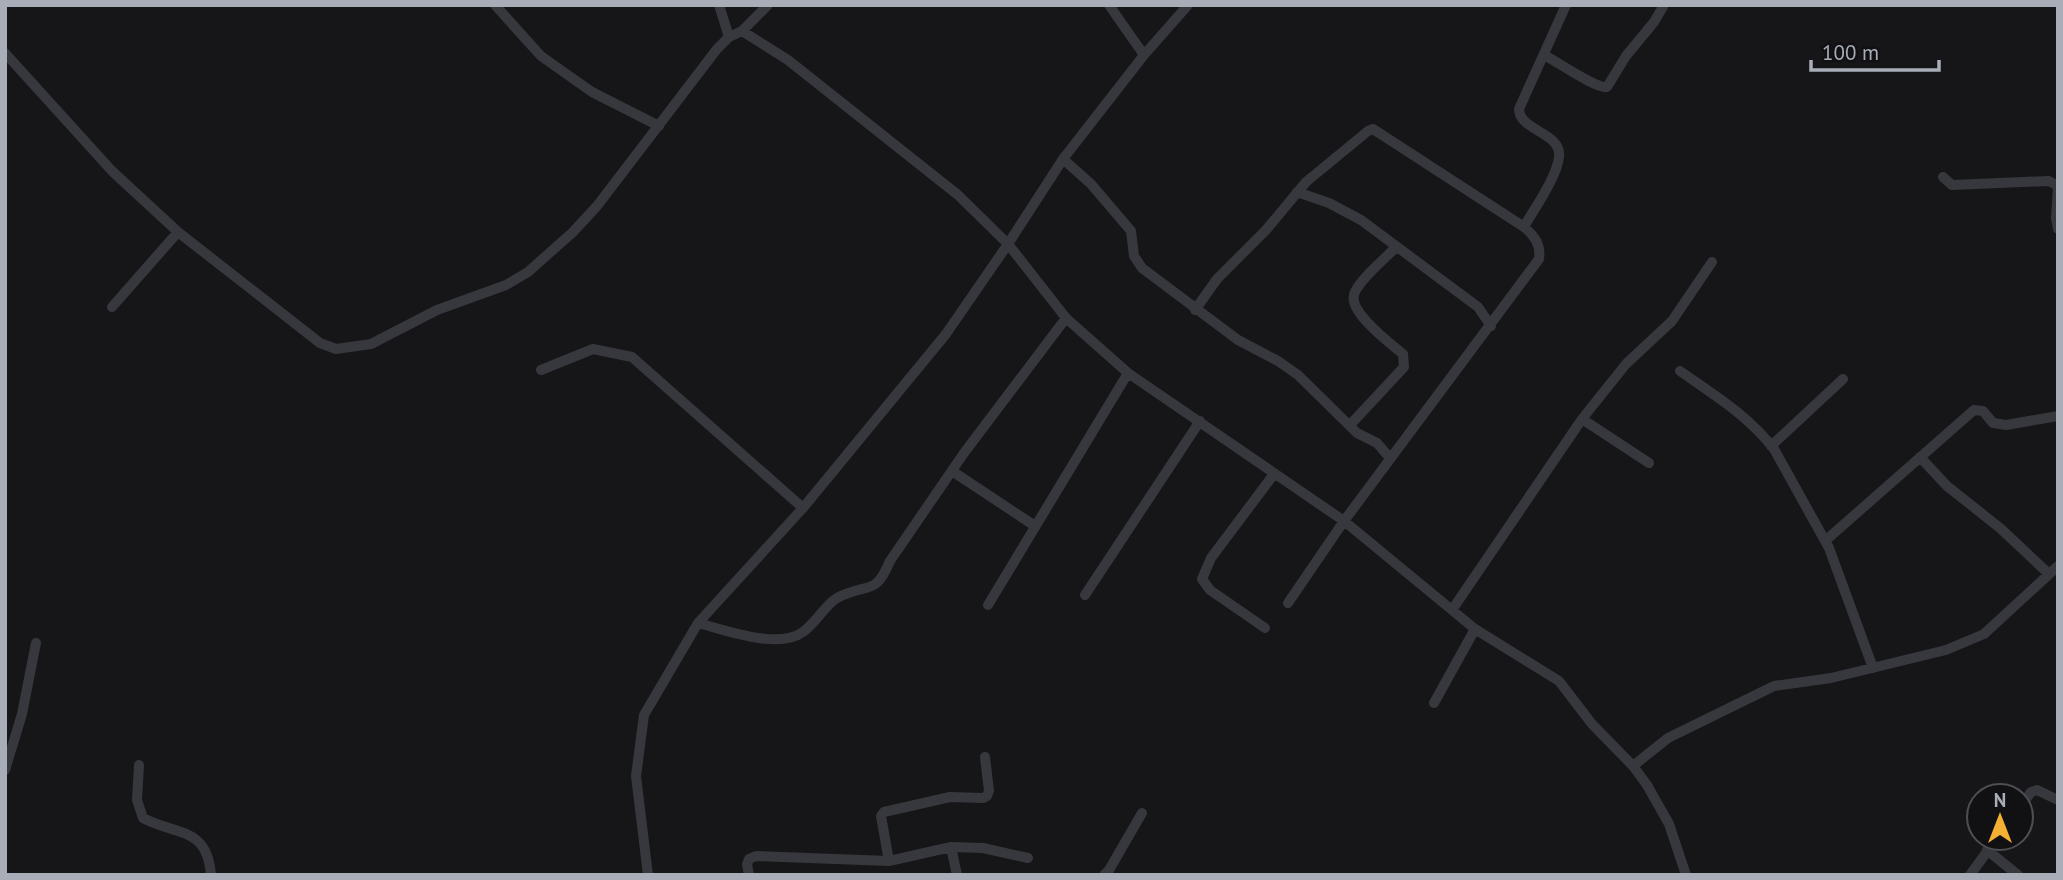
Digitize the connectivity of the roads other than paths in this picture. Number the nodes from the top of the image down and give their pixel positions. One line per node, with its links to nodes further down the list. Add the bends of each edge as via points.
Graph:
1 (495, 5): 13 (street, via 541,56 592,92)
2 (719, 5): 9 (street)
3 (768, 5): 8 (street)
4 (1110, 5): 11 (street)
5 (1188, 5): 11 (street)
6 (1566, 5): 12 (street)
7 (1664, 5): 12 (street, via 1606,87 1596,86)
8 (742, 31): 9 (street); 21 (street, via 788,60 958,195)
9 (729, 37): 13 (street)
10 (5, 53): 20 (street, via 112,171)
11 (1144, 55): 14 (street)
12 (1544, 55): 18 (street, via 1518,114 1555,143 1560,155)
13 (659, 125): 20 (street, via 597,206 527,272 371,344 337,349 320,343)
14 (1063, 159): 21 (street); 25 (street, via 1131,231 1134,256 1142,268)
15 (1943, 177): 16 (street, via 1952,185 2049,181)
16 (2058, 186): 19 (street)
17 (1297, 192): 18 (street, via 1373,129); 22 (street, via 1361,220); 25 (street, via 1217,279)
18 (1524, 228): 27 (street, via 1537,242 1539,259)
19 (2058, 229)
20 (178, 232): 24 (street)
21 (1008, 244): 26 (street); 42 (street, via 946,334)
22 (1396, 247): 27 (street, via 1478,307); 35 (street, via 1355,290 1353,301 1368,323 1403,354 1404,367)
23 (1712, 262): 33 (street, via 1672,321 1626,364)
24 (112, 307)
25 (1195, 310): 35 (street, via 1288,368)
26 (1066, 318): 30 (street); 40 (street)
27 (1490, 326): 38 (street)
28 (541, 370): 42 (street, via 593,349 632,356)
29 (1680, 371): 36 (street, via 1737,411)
30 (1128, 373): 34 (street); 44 (street)
31 (1843, 379): 36 (street)
32 (2058, 416): 37 (street, via 2006,425 1993,423 1983,411 1974,410)
33 (1582, 419): 39 (street); 51 (street)
34 (1200, 421): 41 (street); 48 (street)
35 (1350, 425): 38 (street)
36 (1771, 446): 45 (street)
37 (1920, 457): 45 (street); 47 (street)
38 (1390, 458): 43 (street)
39 (1649, 463)
40 (952, 471): 44 (street); 52 (street, via 876,586 832,601 800,635 766,639)
41 (1274, 474): 43 (street); 53 (street, via 1211,558 1202,579 1210,590)
42 (803, 508): 52 (street)
43 (1343, 521): 49 (street); 51 (street)
44 (1035, 526): 50 (street)
45 (1825, 541): 56 (street)
46 (2058, 566): 47 (street)
47 (2049, 574): 56 (street, via 1984,634 1946,650)
48 (1085, 595)
49 (1288, 603)
50 (988, 605)
51 (1452, 610): 54 (street)
52 (698, 623): 71 (street, via 644,716 636,776)
53 (1265, 628)
54 (1475, 629): 57 (street); 60 (street, via 1559,681)
55 (36, 643): 61 (street)
56 (1873, 668): 60 (street, via 1774,686 1668,738)
57 (1434, 703)
58 (985, 757): 69 (street, via 987,796 950,797 884,812)
59 (139, 765): 70 (street, via 137,800 143,818 199,840 207,850)
60 (1633, 766): 75 (street, via 1669,824)
61 (5, 770)
62 (2035, 791): 63 (street)
63 (2058, 800)
64 (1142, 813): 74 (street)
65 (951, 847): 68 (street, via 983,848); 69 (street); 73 (street)
66 (1986, 852): 76 (street)
67 (1989, 852): 77 (street)
68 (1028, 858)
69 (889, 861): 72 (street, via 756,856 747,864)
70 (211, 875)
71 (648, 875)
72 (749, 875)
73 (957, 875)
74 (1104, 875)
75 (1686, 875)
76 (1970, 875)
77 (2018, 875)

